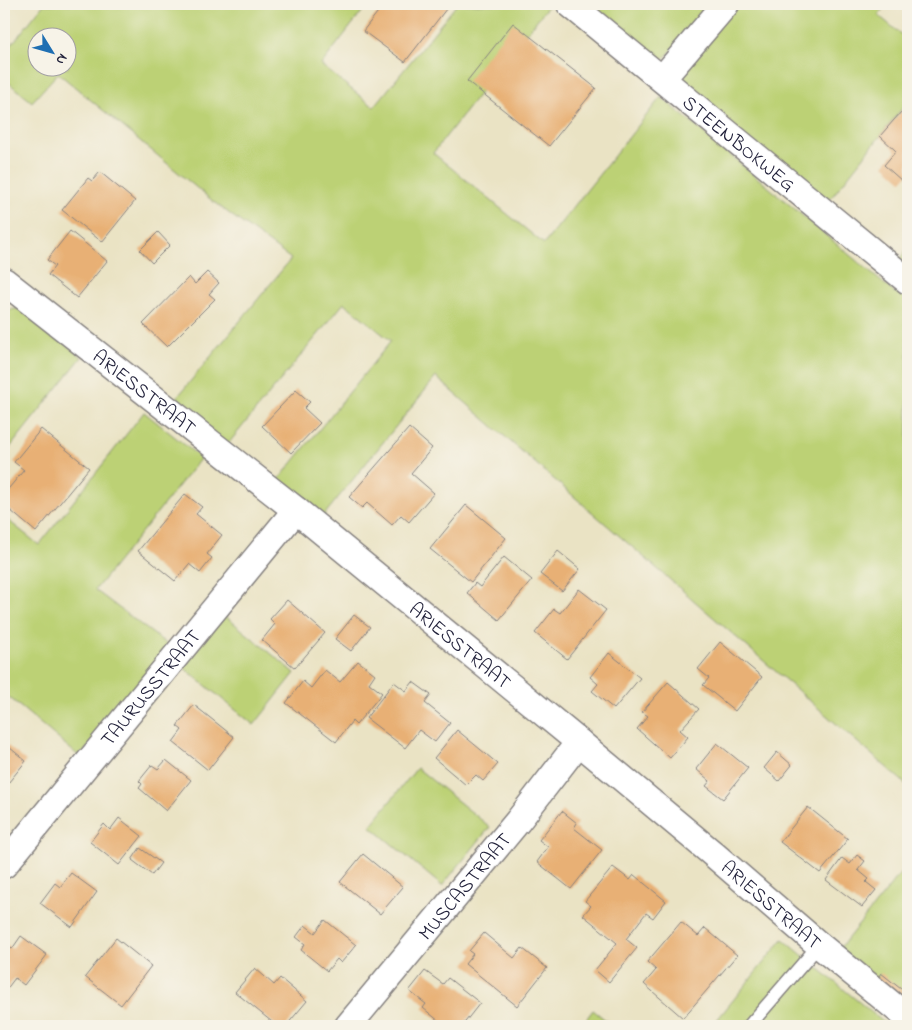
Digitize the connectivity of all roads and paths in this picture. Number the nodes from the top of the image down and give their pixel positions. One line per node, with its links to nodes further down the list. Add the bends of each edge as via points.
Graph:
1 (570, 4): 3 (street, STEENBOKWEG)
2 (726, 4): 3 (street)
3 (662, 79): 4 (street, STEENBOKWEG)
4 (908, 281)
5 (7, 290): 6 (street, ARIESSTRAAT)
6 (296, 510): 7 (street, ARIESSTRAAT); 8 (street, TAURUSSTRAAT)
7 (579, 742): 9 (street, ARIESSTRAAT); 11 (street, MUSCASTRAAT, via 518,821)
8 (4, 865)
9 (819, 945): 10 (street, ARIESSTRAAT); 12 (lane)
10 (908, 1018)
11 (348, 1026)
12 (749, 1026)

